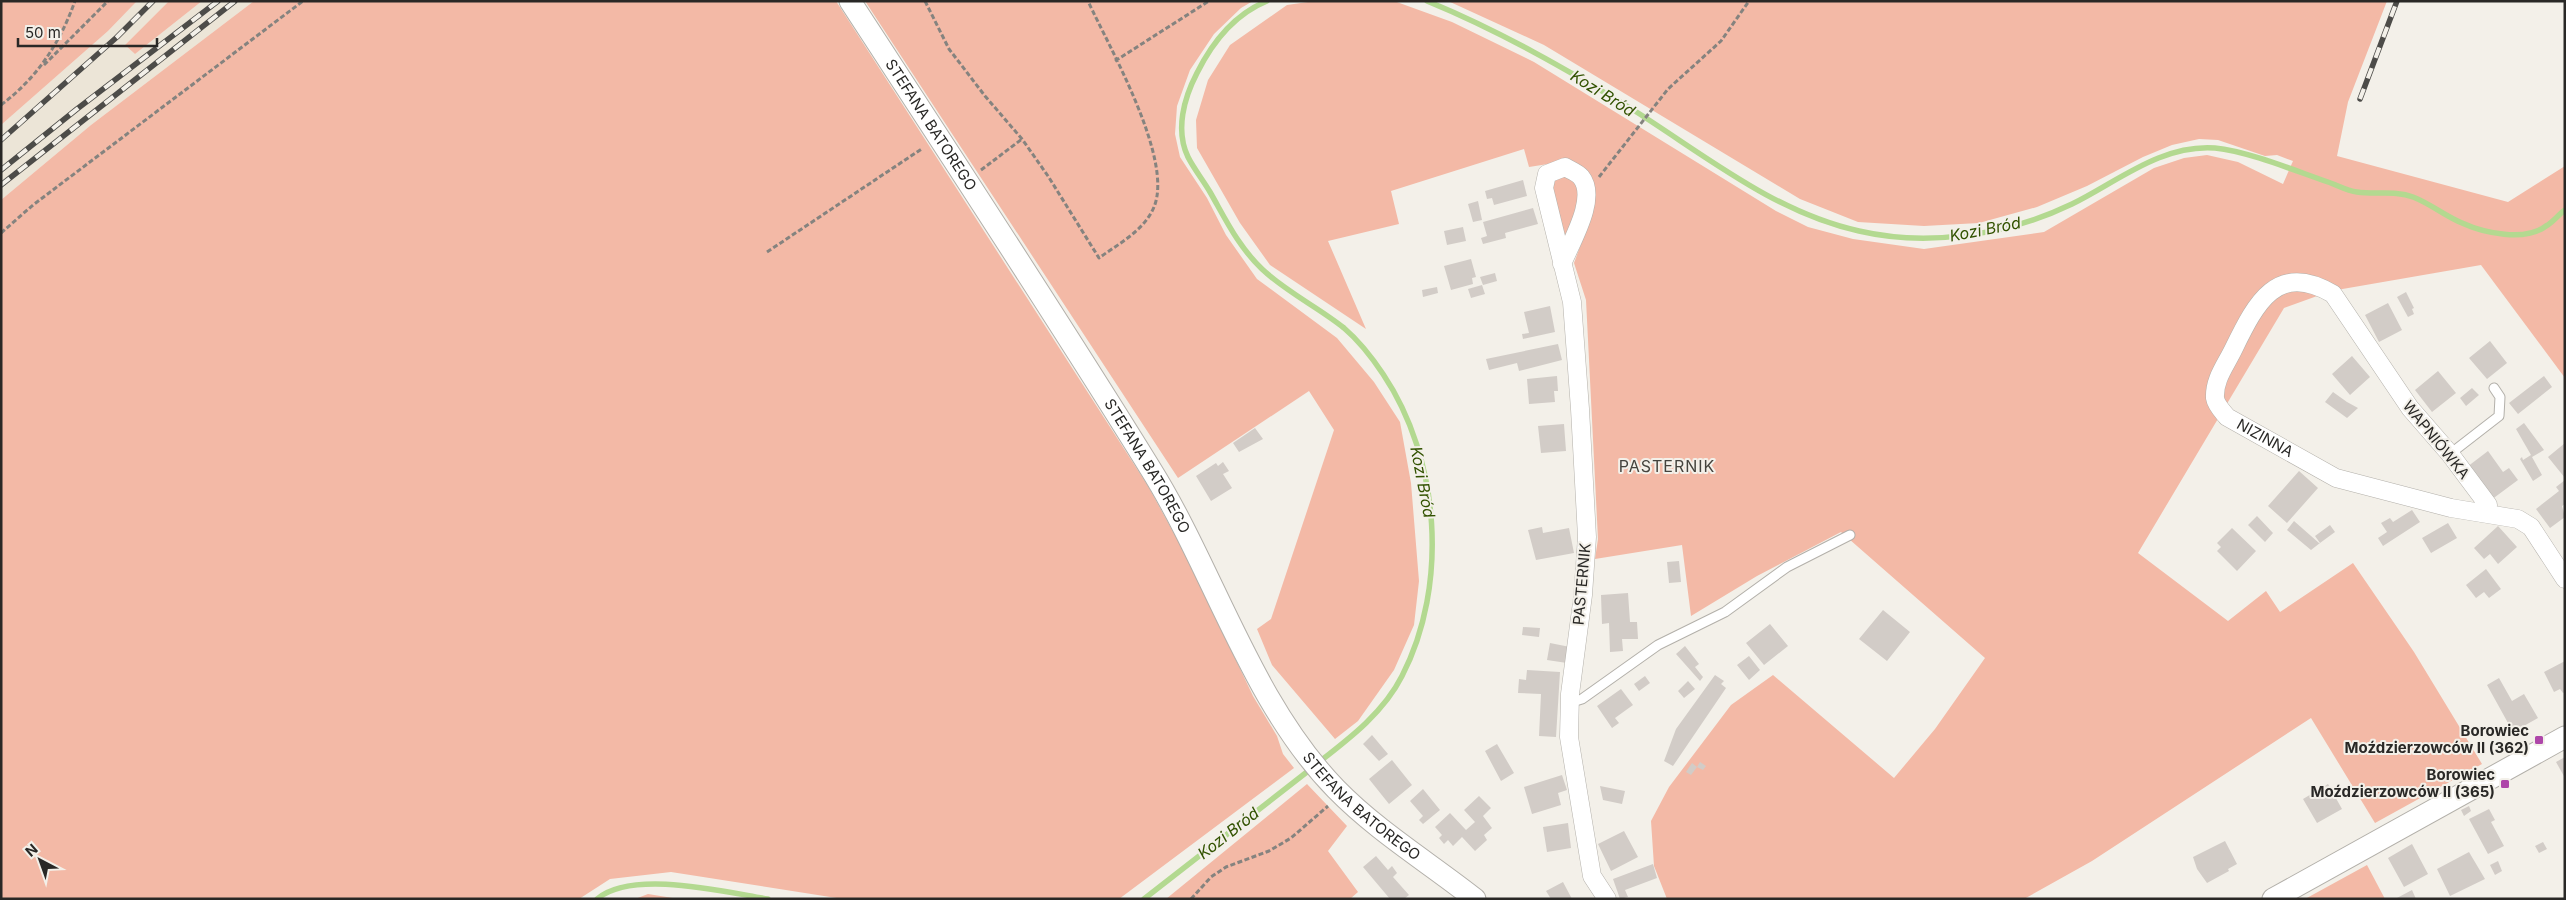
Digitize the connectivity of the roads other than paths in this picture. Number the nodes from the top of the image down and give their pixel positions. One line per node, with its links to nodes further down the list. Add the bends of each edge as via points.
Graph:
1 (850, 1): 11 (street, STEFANA BATOREGO, via 1159,482 1260,680 1301,747 1368,820)
2 (1562, 264): 2 (street, PASTERNIK, via 1586,207 1588,191 1581,176 1565,167 1547,174 1544,188); 9 (street, PASTERNIK, via 1572,311 1586,537 1583,595)
3 (2315, 283): 5 (street, WAPNIÓWKA, via 2333,294 2410,408); 6 (street, NIZINNA, via 2299,281 2284,284 2266,296 2251,313 2215,384 2215,401 2227,417 2336,478 2451,508)
4 (2494, 388): 5 (lane, via 2500,397 2499,416)
5 (2450, 454): 6 (street, WAPNIÓWKA, via 2488,505)
6 (2488, 513): 8 (street, via 2518,519 2531,527)
7 (1850, 535): 9 (lane, via 1787,567 1725,612 1658,646 1582,699)
8 (2565, 579)
9 (1570, 703): 12 (street, PASTERNIK, via 1569,737 1585,842 1592,876)
10 (2565, 736): 13 (street)
11 (1475, 899)
12 (1607, 899)
13 (2273, 899)

